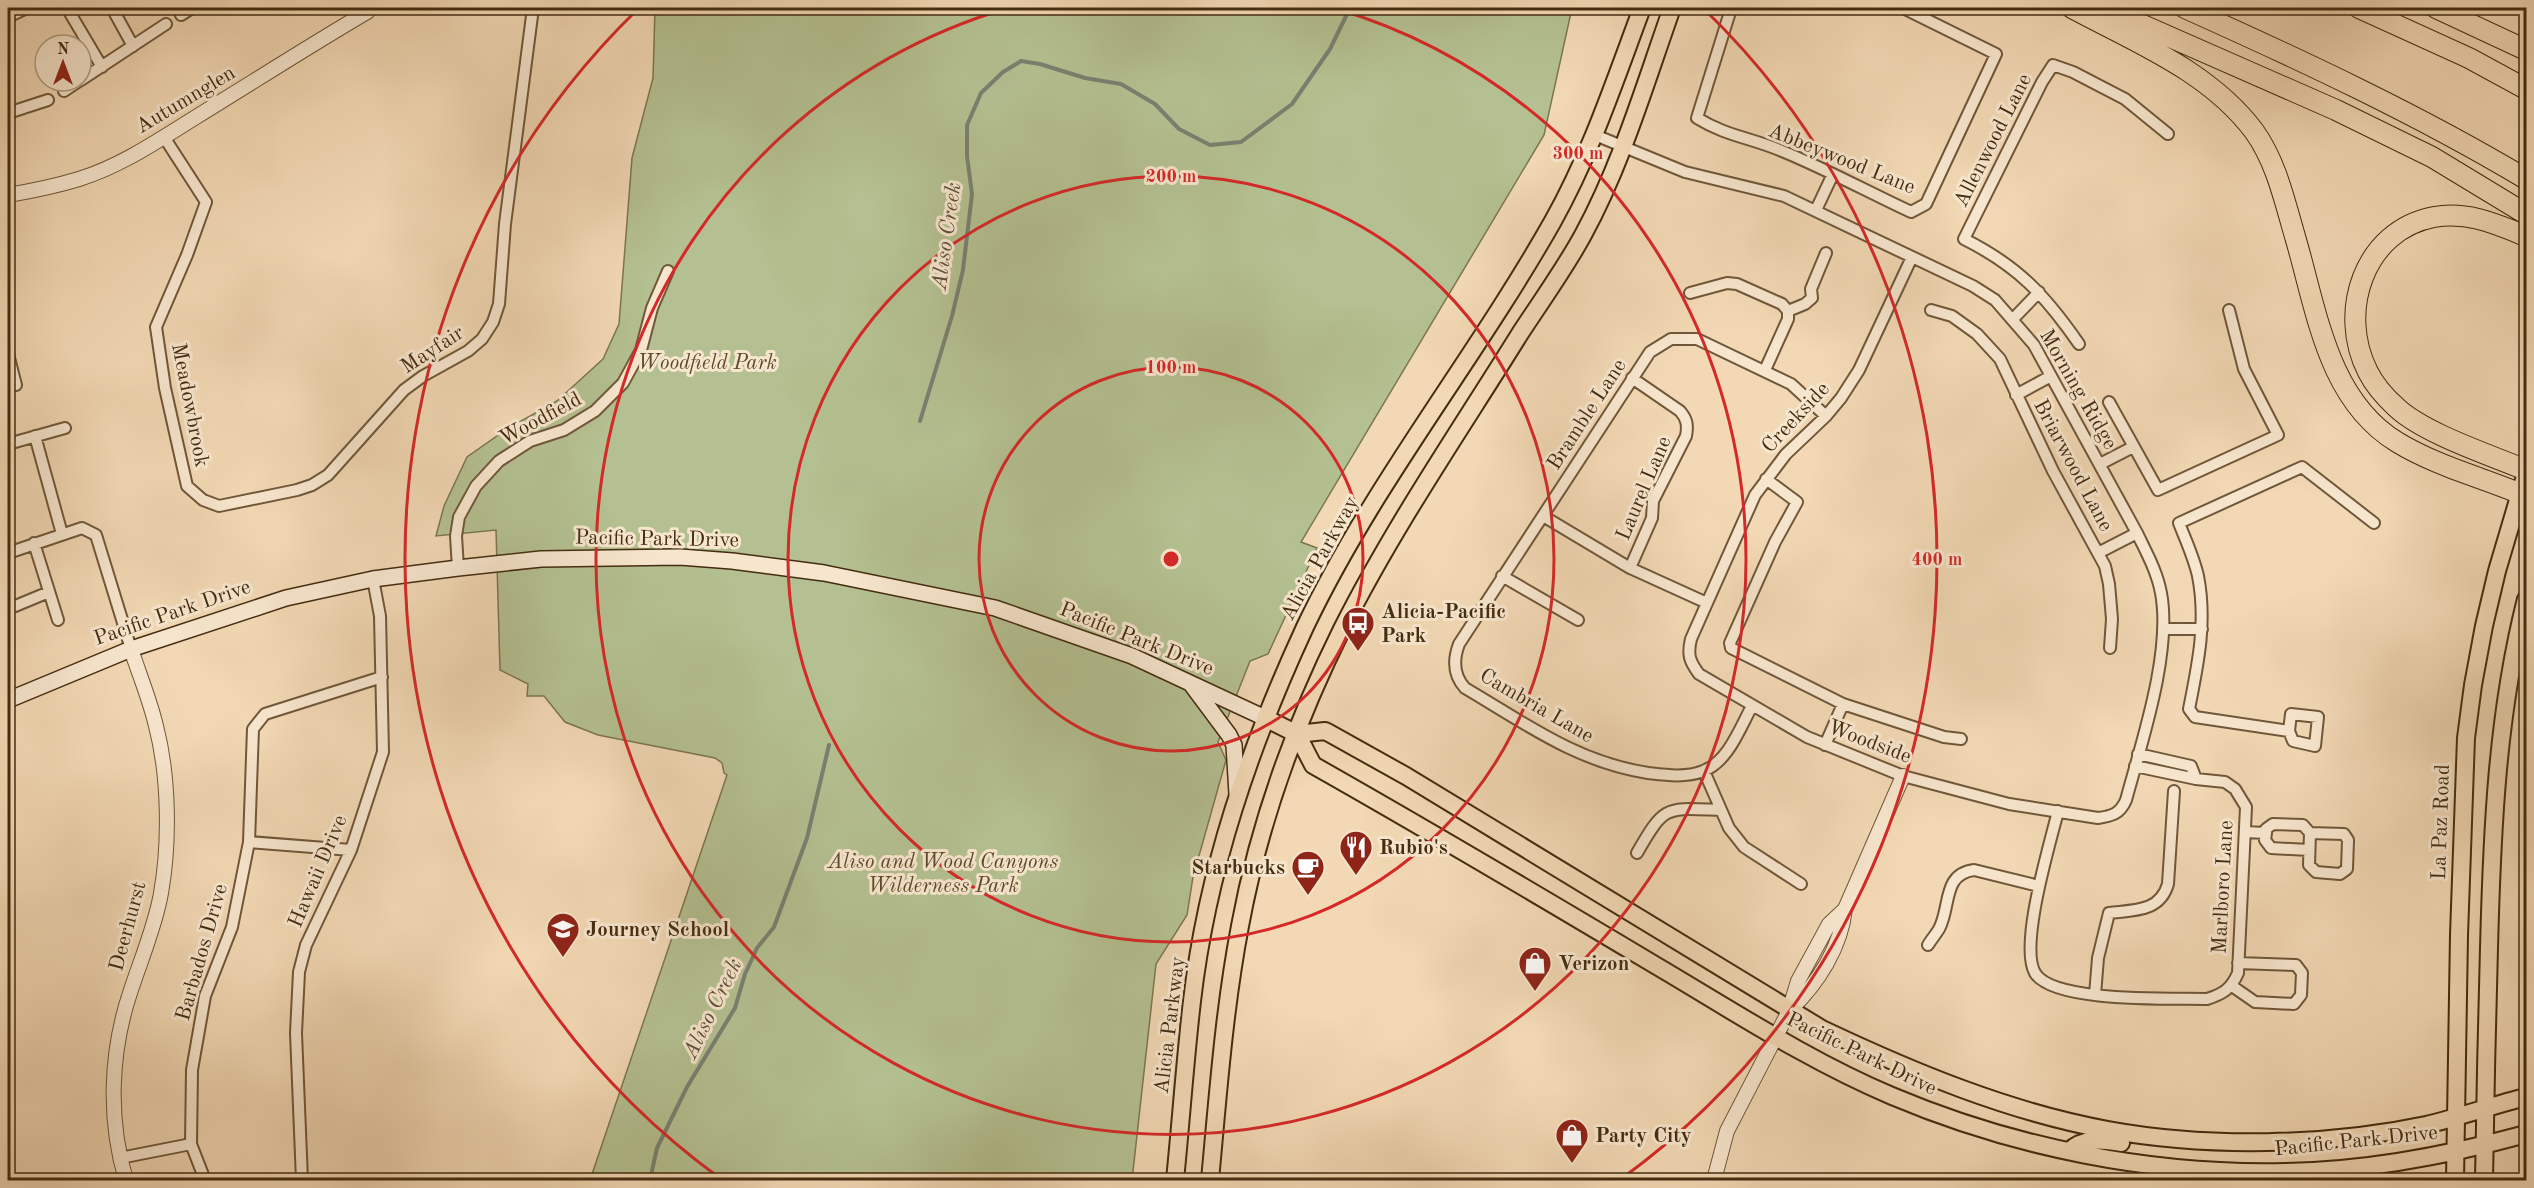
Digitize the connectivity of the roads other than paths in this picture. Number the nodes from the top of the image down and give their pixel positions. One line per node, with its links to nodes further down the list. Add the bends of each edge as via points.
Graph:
1 (27, 8): 17 (street)
2 (67, 8): 21 (street)
3 (112, 8): 19 (street)
4 (192, 8): 16 (street)
5 (371, 8): 28 (street, Autumnglen)
6 (533, 8): 61 (street, Mayfair, via 498,304 482,339 404,390 328,475 312,485 219,506 203,500)
7 (1642, 8): 27 (main road, Alicia Parkway)
8 (1672, 8): 29 (main road)
9 (1903, 8): 30 (street, Abbeywood Lane, via 1996,54 1988,74 1926,204 1911,212)
10 (2072, 8): 62 (highway, via 2194,74 2218,92 2254,131 2275,169 2337,375 2365,415 2398,443)
11 (2104, 8): 34 (highway, via 2336,110 2432,157)
12 (2185, 8): 31 (highway, via 2455,136)
13 (2359, 8): 23 (highway, via 2469,58)
14 (2436, 8): 20 (highway)
15 (1730, 12): 30 (street, Abbeywood Lane, via 1697,118 1714,129 1780,150)
16 (181, 15)
17 (8, 17)
18 (166, 24): 19 (street)
19 (133, 46): 21 (street)
20 (2526, 50)
21 (102, 67): 22 (street)
22 (93, 72)
23 (2526, 89)
24 (48, 100): 25 (street)
25 (8, 113)
26 (2168, 134): 39 (street, Allenwood Lane, via 2125,99 2053,65 1964,239 1993,254)
27 (1595, 135): 29 (street, Morning Ridge); 90 (main road, Alicia Parkway, via 1554,219 1365,517 1306,625)
28 (164, 137): 32 (street, Autumnglen, via 80,179); 61 (street, Meadowbrook, via 206,202 156,327)
29 (1624, 147): 33 (street, Morning Ridge, via 1685,172 1784,196); 92 (main road, via 1583,234 1384,553 1342,629)
30 (1832, 176): 33 (street)
31 (2526, 179)
32 (8, 195)
33 (1816, 210): 37 (street, Morning Ridge)
34 (2526, 214)
35 (2526, 236): 59 (highway, via 2470,217 2435,217 2418,222 2388,240 2366,268 2354,320 2368,373 2397,408 2414,421)
36 (1826, 253): 43 (street, via 1811,290 1812,298)
37 (1912, 256): 44 (street, Morning Ridge, via 1973,286 1995,300); 53 (street, Creekside, via 1859,370)
38 (668, 271): 70 (street, Woodfield, via 652,308 642,350 623,383 595,411 564,430 530,441 499,461 476,486 459,517)
39 (2039, 292): 44 (street); 45 (street, Allenwood Lane)
40 (1690, 293): 43 (street, via 1737,284 1782,304)
41 (1931, 310): 51 (street, Briarwood Lane, via 1952,316 1977,334 2000,359)
42 (2229, 310): 57 (street, via 2244,369 2278,435 2158,490)
43 (1788, 311): 47 (street)
44 (2013, 319): 48 (street, Morning Ridge, via 2034,345)
45 (2079, 345)
46 (8, 354): 50 (street)
47 (1765, 370): 49 (street, Bramble Lane, via 1697,339 1671,339 1650,352); 53 (street, Bramble Lane, via 1791,384)
48 (2051, 376): 51 (street, Briarwood Lane); 58 (street, Morning Ridge)
49 (1632, 378): 63 (street, Bramble Lane); 71 (street, Laurel Lane, via 1680,411 1688,426 1653,501 1652,518)
50 (16, 385)
51 (2016, 395): 69 (street, Briarwood Lane)
52 (2109, 402): 57 (street)
53 (1826, 416): 60 (street, Creekside)
54 (64, 428): 55 (street)
55 (35, 436): 56 (street); 66 (street)
56 (8, 444)
57 (2133, 447): 58 (street)
58 (2100, 464): 65 (street, Morning Ridge)
59 (2526, 472): 62 (main road, La Paz Road)
60 (1766, 478): 76 (street, Creekside); 88 (street, via 1797,502 1775,542 1731,648)
61 (187, 486)
62 (2523, 495): 122 (main road, La Paz Road, via 2497,571 2484,626 2466,738)
63 (1543, 516): 71 (street); 72 (street, Bramble Lane)
64 (2374, 523): 81 (street, via 2302,467 2179,523 2198,576)
65 (2137, 533): 69 (street, Briarwood Lane); 80 (street, Morning Ridge, via 2161,593)
66 (62, 534): 67 (street); 82 (street, via 82,528 96,535)
67 (34, 543): 68 (street); 74 (street)
68 (8, 553)
69 (2098, 553): 83 (street, Briarwood Lane, via 2109,584)
70 (458, 568): 73 (main road, Pacific Park Drive); 86 (main road, Pacific Park Drive, via 624,557 680,557 779,566 995,608 1074,634)
71 (1630, 568): 76 (street)
72 (1502, 576): 79 (street); 84 (street, Bramble Lane, via 1459,644)
73 (373, 579): 82 (main road, Pacific Park Drive, via 258,605); 85 (street, Hawaii Drive, via 380,616)
74 (49, 592): 77 (street); 78 (street)
75 (2526, 599): 121 (main road, via 2506,691 2496,770)
76 (1707, 603): 89 (street, Woodside, via 1691,639 1690,662 1699,674)
77 (8, 609)
78 (58, 620)
79 (1578, 620)
80 (2164, 629): 81 (street); 95 (street, Morning Ridge, via 2161,660)
81 (2202, 629): 91 (street, via 2189,709 2195,717)
82 (131, 648): 87 (main road, Pacific Park Drive); 129 (street, Deerhurst, via 156,727 168,800 161,894 127,1003 113,1082)
83 (2110, 648)
84 (1455, 671): 97 (street, Cambria Lane, via 1465,688 1556,743 1591,759 1660,774)
85 (382, 677): 108 (street, Barbados Drive, via 265,714 253,729); 109 (street, Hawaii Drive, via 383,752)
86 (1188, 680): 90 (main road, Pacific Park Drive); 101 (main road, via 1234,745)
87 (8, 700)
88 (1843, 704): 93 (street); 94 (street)
89 (1752, 706): 94 (street, Woodside); 97 (street, via 1725,753)
90 (1265, 718): 92 (main road, Pacific Park Drive); 101 (main road, Alicia Parkway)
91 (2289, 730)
92 (1297, 734): 118 (main road, Pacific Park Drive, via 1325,731 1406,776); 119 (main road, Pacific Park Drive, via 1312,765); 134 (main road, via 1262,833 1241,921 1227,1006)
93 (1961, 739)
94 (1825, 745): 98 (street, Woodside)
95 (2138, 754): 96 (street, Morning Ridge); 99 (street, via 2191,766)
96 (2135, 766): 99 (street, Marlboro Lane); 104 (street, Morning Ridge, via 2126,800)
97 (1704, 771): 102 (street)
98 (1903, 776): 103 (street, Woodside, via 2009,804); 118 (street, via 1845,909 1829,924 1798,981)
99 (2196, 779): 105 (street, Marlboro Lane, via 2225,782 2235,789 2246,807)
100 (2174, 791): 117 (street, via 2165,894 2147,908 2109,913 2098,958)
101 (1237, 795): 133 (main road, Alicia Parkway, via 1215,876 1192,1000)
102 (1720, 810): 111 (street, via 1685,808 1661,815); 112 (street, via 1744,847)
103 (2058, 811): 104 (street, Woodside, via 2098,818); 113 (street)
104 (2117, 813)
105 (2245, 832): 107 (street); 115 (street, Marlboro Lane)
106 (2310, 832): 107 (street, via 2303,825 2273,824); 110 (street); 110 (street, via 2344,834 2348,840 2347,869 2340,874 2316,872 2309,865)
107 (2266, 833): 110 (street, via 2265,840 2271,848)
108 (249, 842): 109 (street); 125 (street, Barbados Drive, via 232,927 205,996 192,1070)
109 (351, 850): 132 (street, Hawaii Drive, via 306,945 299,972 296,1033)
110 (2309, 850)
111 (1637, 853)
112 (1801, 884)
113 (2039, 886): 114 (street, via 1964,871 1955,879 1940,927); 117 (street, via 2030,958 2035,973 2045,984 2058,989)
114 (1928, 945)
115 (2238, 963): 116 (street, Marlboro Lane); 116 (street, via 2296,965 2302,973 2301,995 2294,1004 2255,1002)
116 (2232, 986): 117 (street, via 2207,999)
117 (2095, 995)
118 (1789, 1011): 119 (street); 124 (main road, Pacific Park Drive, via 1880,1057 1995,1100 2108,1130)
119 (1775, 1036): 127 (main road, Pacific Park Drive, via 1908,1102 1986,1129); 135 (street, via 1727,1131)
120 (2526, 1097): 121 (main road, Pacific Park Drive)
121 (2484, 1108): 122 (main road, Pacific Park Drive); 126 (main road)
122 (2455, 1116): 124 (main road, Pacific Park Drive, via 2425,1125 2337,1137); 128 (main road, La Paz Road)
123 (2526, 1134): 126 (main road, Pacific Park Drive)
124 (2201, 1140): 127 (main road, via 2166,1149 2094,1140 2075,1145)
125 (191, 1144): 129 (street); 131 (street, Barbados Drive)
126 (2484, 1146): 128 (main road, Pacific Park Drive); 137 (main road)
127 (2069, 1151): 128 (main road, Pacific Park Drive, via 2173,1167 2285,1172 2384,1164)
128 (2456, 1152): 136 (main road, La Paz Road)
129 (120, 1158): 130 (street, Deerhurst)
130 (126, 1180)
131 (205, 1180)
132 (302, 1180)
133 (1175, 1180)
134 (1210, 1180)
135 (1714, 1180)
136 (2456, 1180)
137 (2484, 1180)

